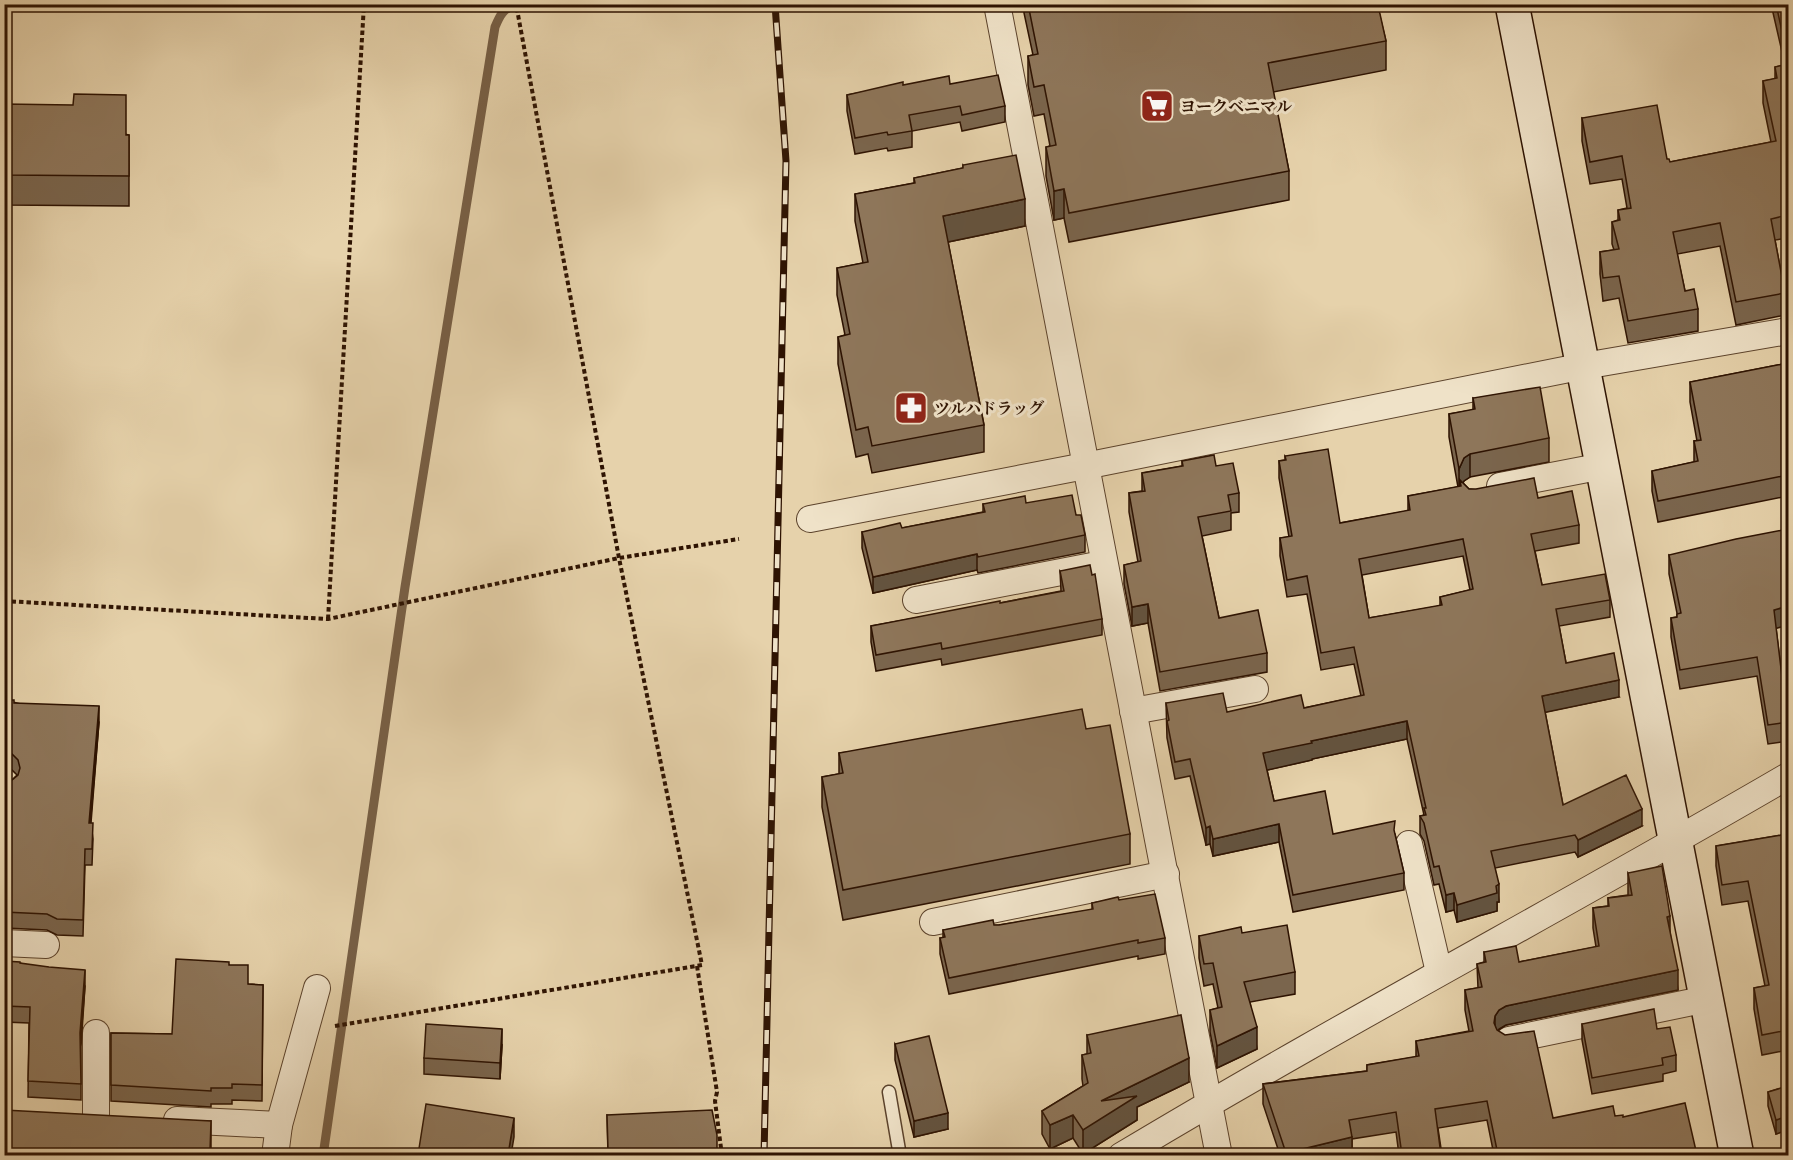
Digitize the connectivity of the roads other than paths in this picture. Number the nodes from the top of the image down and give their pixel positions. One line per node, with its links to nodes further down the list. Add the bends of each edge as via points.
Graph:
1 (997, 4): 5 (street)
2 (1512, 4): 4 (street)
3 (1788, 331): 4 (street)
4 (1584, 366): 5 (street); 6 (street)
5 (1085, 466): 8 (street); 9 (street)
6 (1603, 466): 7 (street); 14 (street)
7 (1474, 492)
8 (810, 519)
9 (1104, 563): 10 (street); 12 (street)
10 (916, 600)
11 (1255, 689): 12 (street)
12 (1134, 711): 16 (street)
13 (1788, 776): 14 (street)
14 (1676, 842): 20 (street); 22 (street)
15 (1409, 844): 20 (street)
16 (1166, 874): 17 (street); 26 (street)
17 (933, 922)
18 (4, 943): 19 (street)
19 (46, 945)
20 (1439, 972): 26 (street)
21 (317, 988): 29 (street)
22 (1707, 999): 24 (street); 34 (street)
23 (96, 1033): 27 (street)
24 (1509, 1040)
25 (889, 1092): 31 (lane)
26 (1209, 1103): 32 (street); 33 (street)
27 (96, 1116)
28 (153, 1119): 29 (street)
29 (279, 1125): 30 (street)
30 (275, 1155)
31 (900, 1155)
32 (1121, 1155)
33 (1219, 1155)
34 (1737, 1155)

